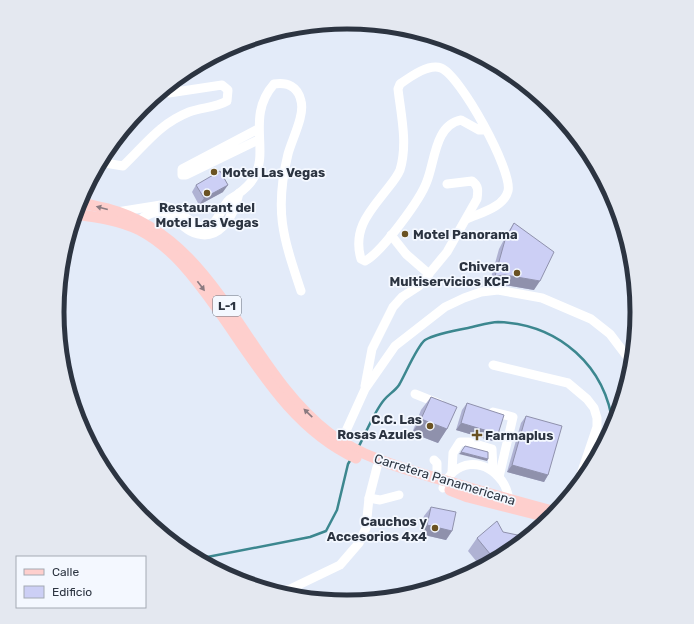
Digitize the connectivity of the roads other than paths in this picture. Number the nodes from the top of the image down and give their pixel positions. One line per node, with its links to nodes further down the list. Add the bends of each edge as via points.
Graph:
1 (169, 93): 5 (street, via 222,85 228,90 227,101 190,112 158,130 123,166)
2 (258, 129): 4 (street); 4 (street, via 182,169 182,175); 15 (street, via 266,92 274,84 286,82 297,90 302,102 288,153 280,201 286,248)
3 (486, 130): 11 (street, via 503,162 508,190 505,198 497,205); 13 (street, via 479,130 461,120 448,125 437,146 421,195); 13 (street, via 464,91 448,71 440,67 431,67 400,84 398,89 404,136 402,159 399,172 361,224 361,258 365,261 371,258)
4 (258, 140): 7 (street, via 258,167 253,179)
5 (106, 164)
6 (447, 184): 11 (street, via 467,181 476,184 477,199)
7 (240, 193): 9 (street, via 228,200 219,218 209,228 198,226 172,208 161,205); 12 (street, via 228,223 212,235 206,236 190,230 171,215 161,212)
8 (86, 205): 9 (main road, Carretera Panamericana / L-1, one-way to 8)
9 (117, 212): 12 (main road, Carretera Panamericana / L-1)
10 (81, 215): 22 (main road, Carretera Panamericana / L-1, one-way to 22, via 116,221 139,230 170,252 199,284 272,388 287,405 326,442)
11 (467, 219): 14 (street)
12 (140, 220): 22 (main road, Carretera Panamericana / L-1, one-way to 12, via 290,395 214,289 190,260 167,237)
13 (391, 235): 14 (street, via 406,254)
14 (429, 274): 18 (street, via 420,286 402,297 394,307 372,349)
15 (302, 291)
16 (627, 357): 18 (street, via 610,334 591,319 542,298 498,290 464,298 445,308 395,346)
17 (493, 365): 26 (street, via 568,383 588,399 594,408 597,427)
18 (365, 389): 22 (street)
19 (415, 394): 20 (street)
20 (445, 407)
21 (483, 409): 27 (street, via 513,417)
22 (345, 447): 23 (main road, Carretera Panamericana / L-1)
23 (365, 459): 25 (main road, Carretera Panamericana / L-1); 28 (main road, Carretera Panamericana / L-1)
24 (434, 460): 28 (street)
25 (377, 467): 28 (main road, Carretera Panamericana / L-1); 30 (street)
26 (584, 467)
27 (496, 474): 28 (street, via 472,465 461,466); 28 (street, via 492,449 460,442 453,453); 31 (street, via 503,482)
28 (445, 480): 31 (main road, Carretera Panamericana / L-1, via 468,497)
29 (399, 495): 30 (street, via 380,500)
30 (369, 498): 34 (street, via 366,528 359,543 340,565)
31 (510, 504): 32 (main road, Carretera Panamericana / L-1); 33 (main road, Carretera Panamericana / L-1)
32 (548, 511)
33 (543, 516)
34 (289, 589)

